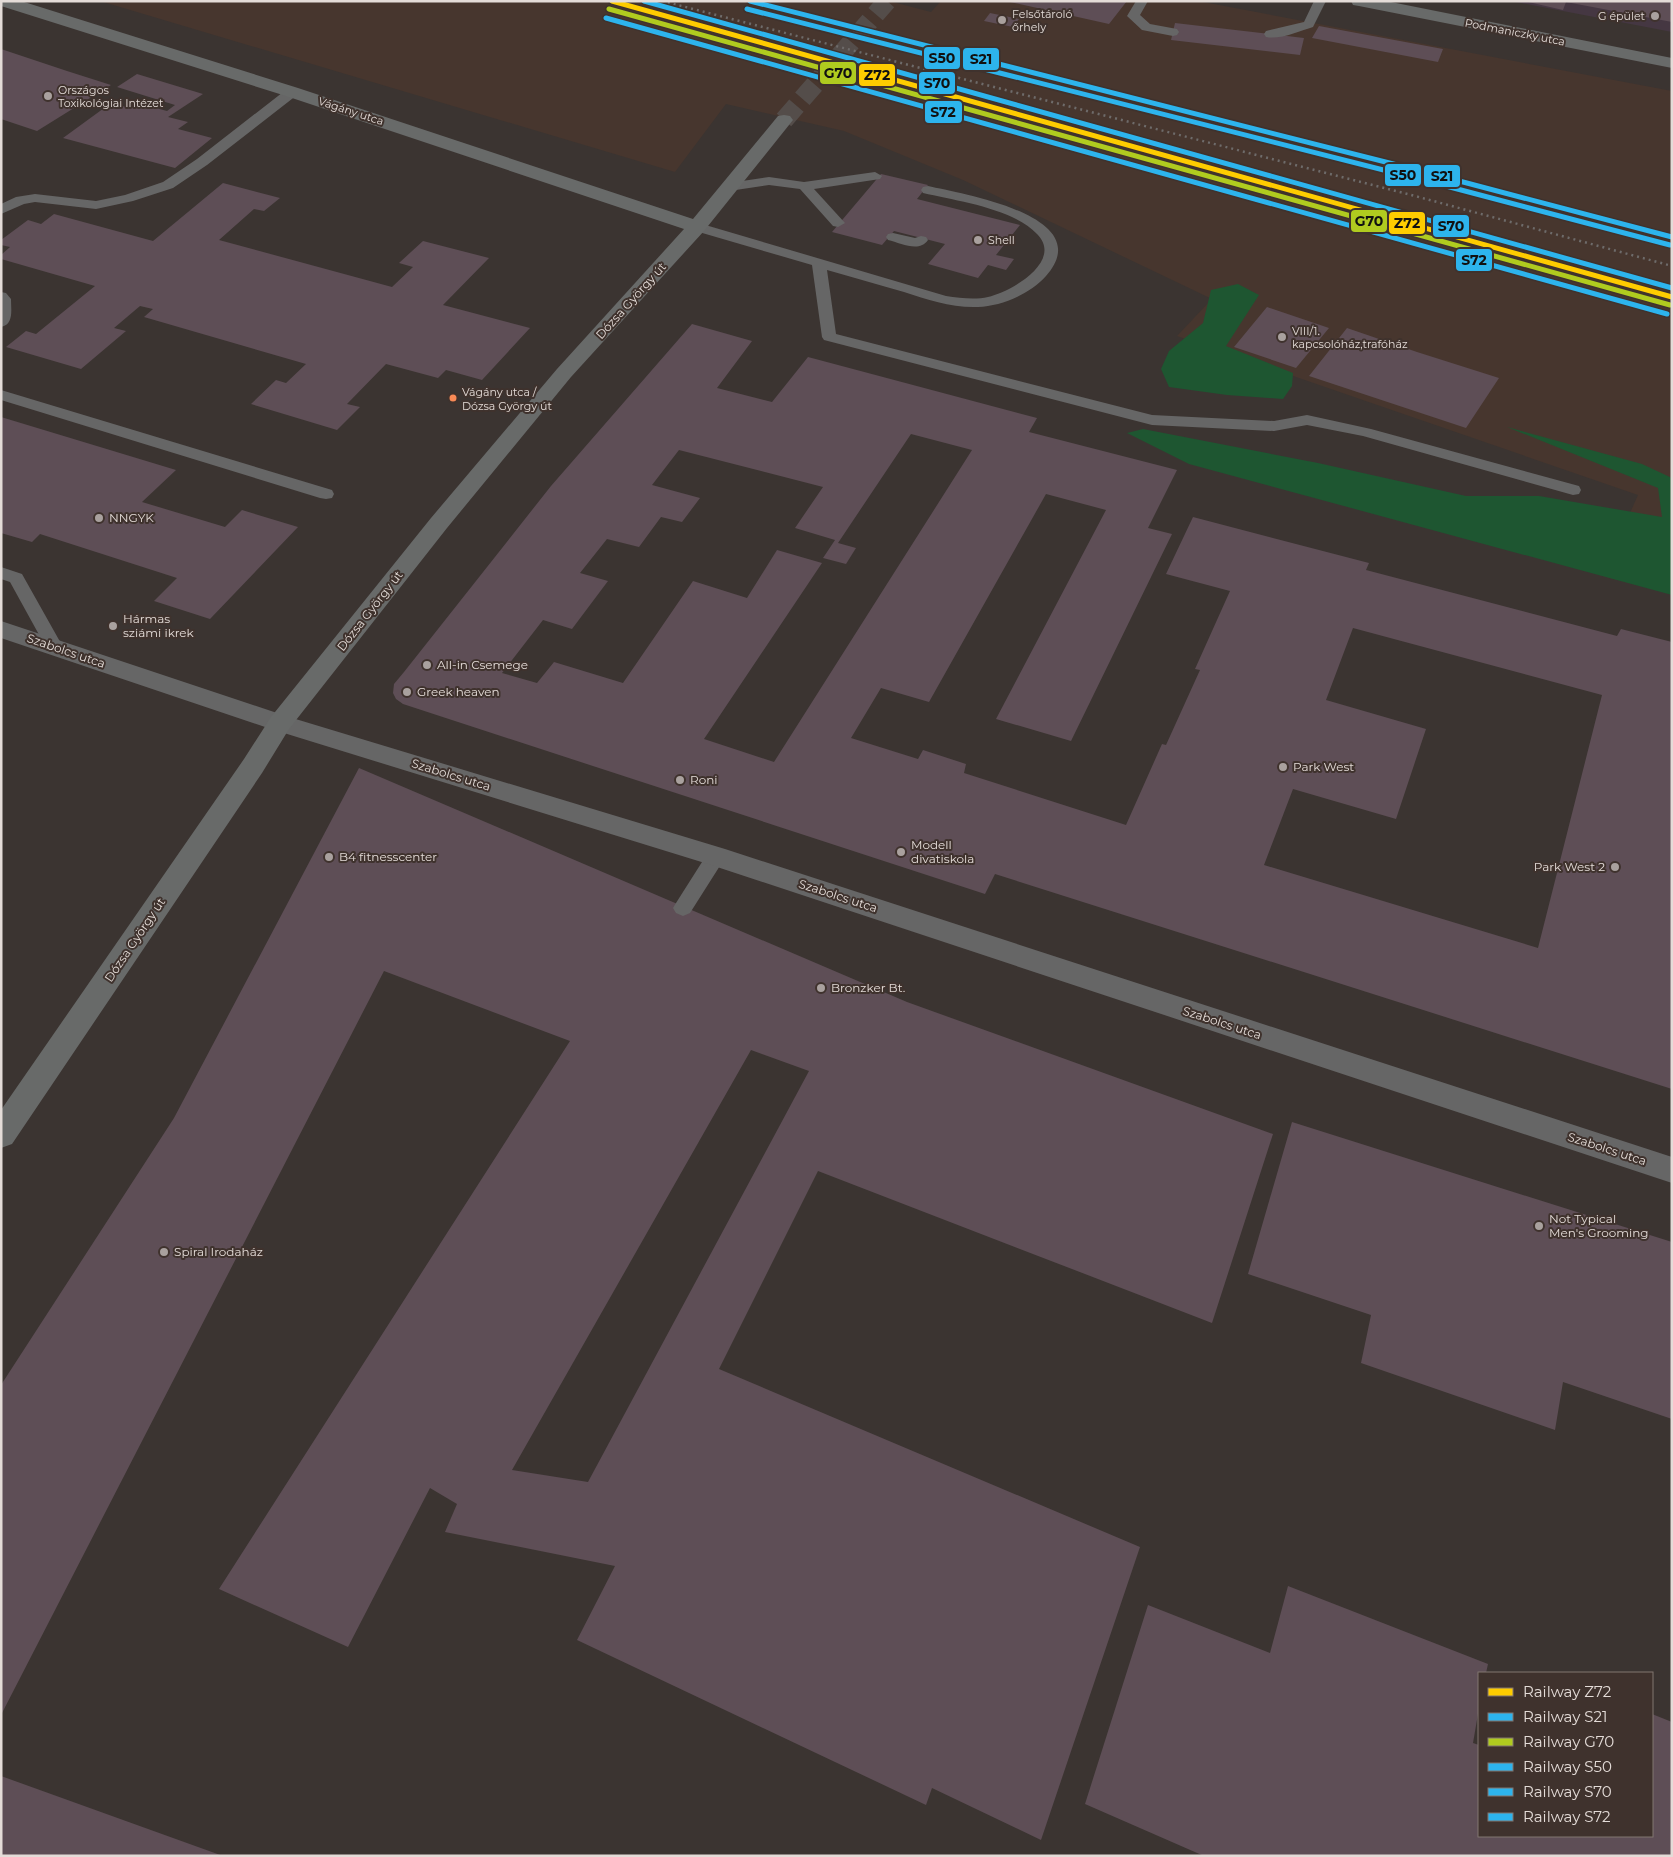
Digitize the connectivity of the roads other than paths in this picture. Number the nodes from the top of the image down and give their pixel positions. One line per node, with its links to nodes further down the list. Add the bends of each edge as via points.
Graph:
1 (3, 1): 8 (main road, Vágány utca)
2 (1142, 1): 5 (lane, via 1133,16 1146,27)
3 (1320, 1): 6 (lane, via 1309,24)
4 (1359, 1): 7 (main road, Podmaniczky utca)
5 (1173, 32)
6 (1270, 34)
7 (1672, 63)
8 (292, 92): 14 (lane, via 168,185 96,205 35,198 21,200); 16 (main road, Vágány utca)
9 (784, 120): 12 (main road, Dózsa György út)
10 (875, 176): 11 (lane)
11 (804, 186): 12 (lane, via 769,181); 15 (lane)
12 (729, 187): 16 (main road, Dózsa György út)
13 (928, 190): 19 (lane, via 952,201 1005,210 1034,224 1051,243 1052,255 1044,269 1021,289 1005,297 963,302 929,297)
14 (1, 210)
15 (838, 223)
16 (697, 227): 19 (lane); 28 (main road, Dózsa György út, via 564,374 439,523)
17 (893, 236): 18 (lane, via 918,243)
18 (921, 240)
19 (819, 264): 23 (lane, via 829,336 1152,420 1274,426 1307,420 1365,432)
20 (1, 296): 21 (lane, via 4,299 4,321)
21 (1, 323)
22 (1, 396): 24 (lane)
23 (1573, 490)
24 (326, 494)
25 (1, 573): 27 (lane, via 16,578)
26 (1, 629): 27 (street, Szabolcs utca)
27 (54, 647): 28 (street, Szabolcs utca)
28 (280, 723): 29 (street, Szabolcs utca); 31 (main road, Dózsa György út)
29 (716, 856): 30 (lane); 32 (street, Szabolcs utca)
30 (683, 908)
31 (1, 1135)
32 (1672, 1170)

